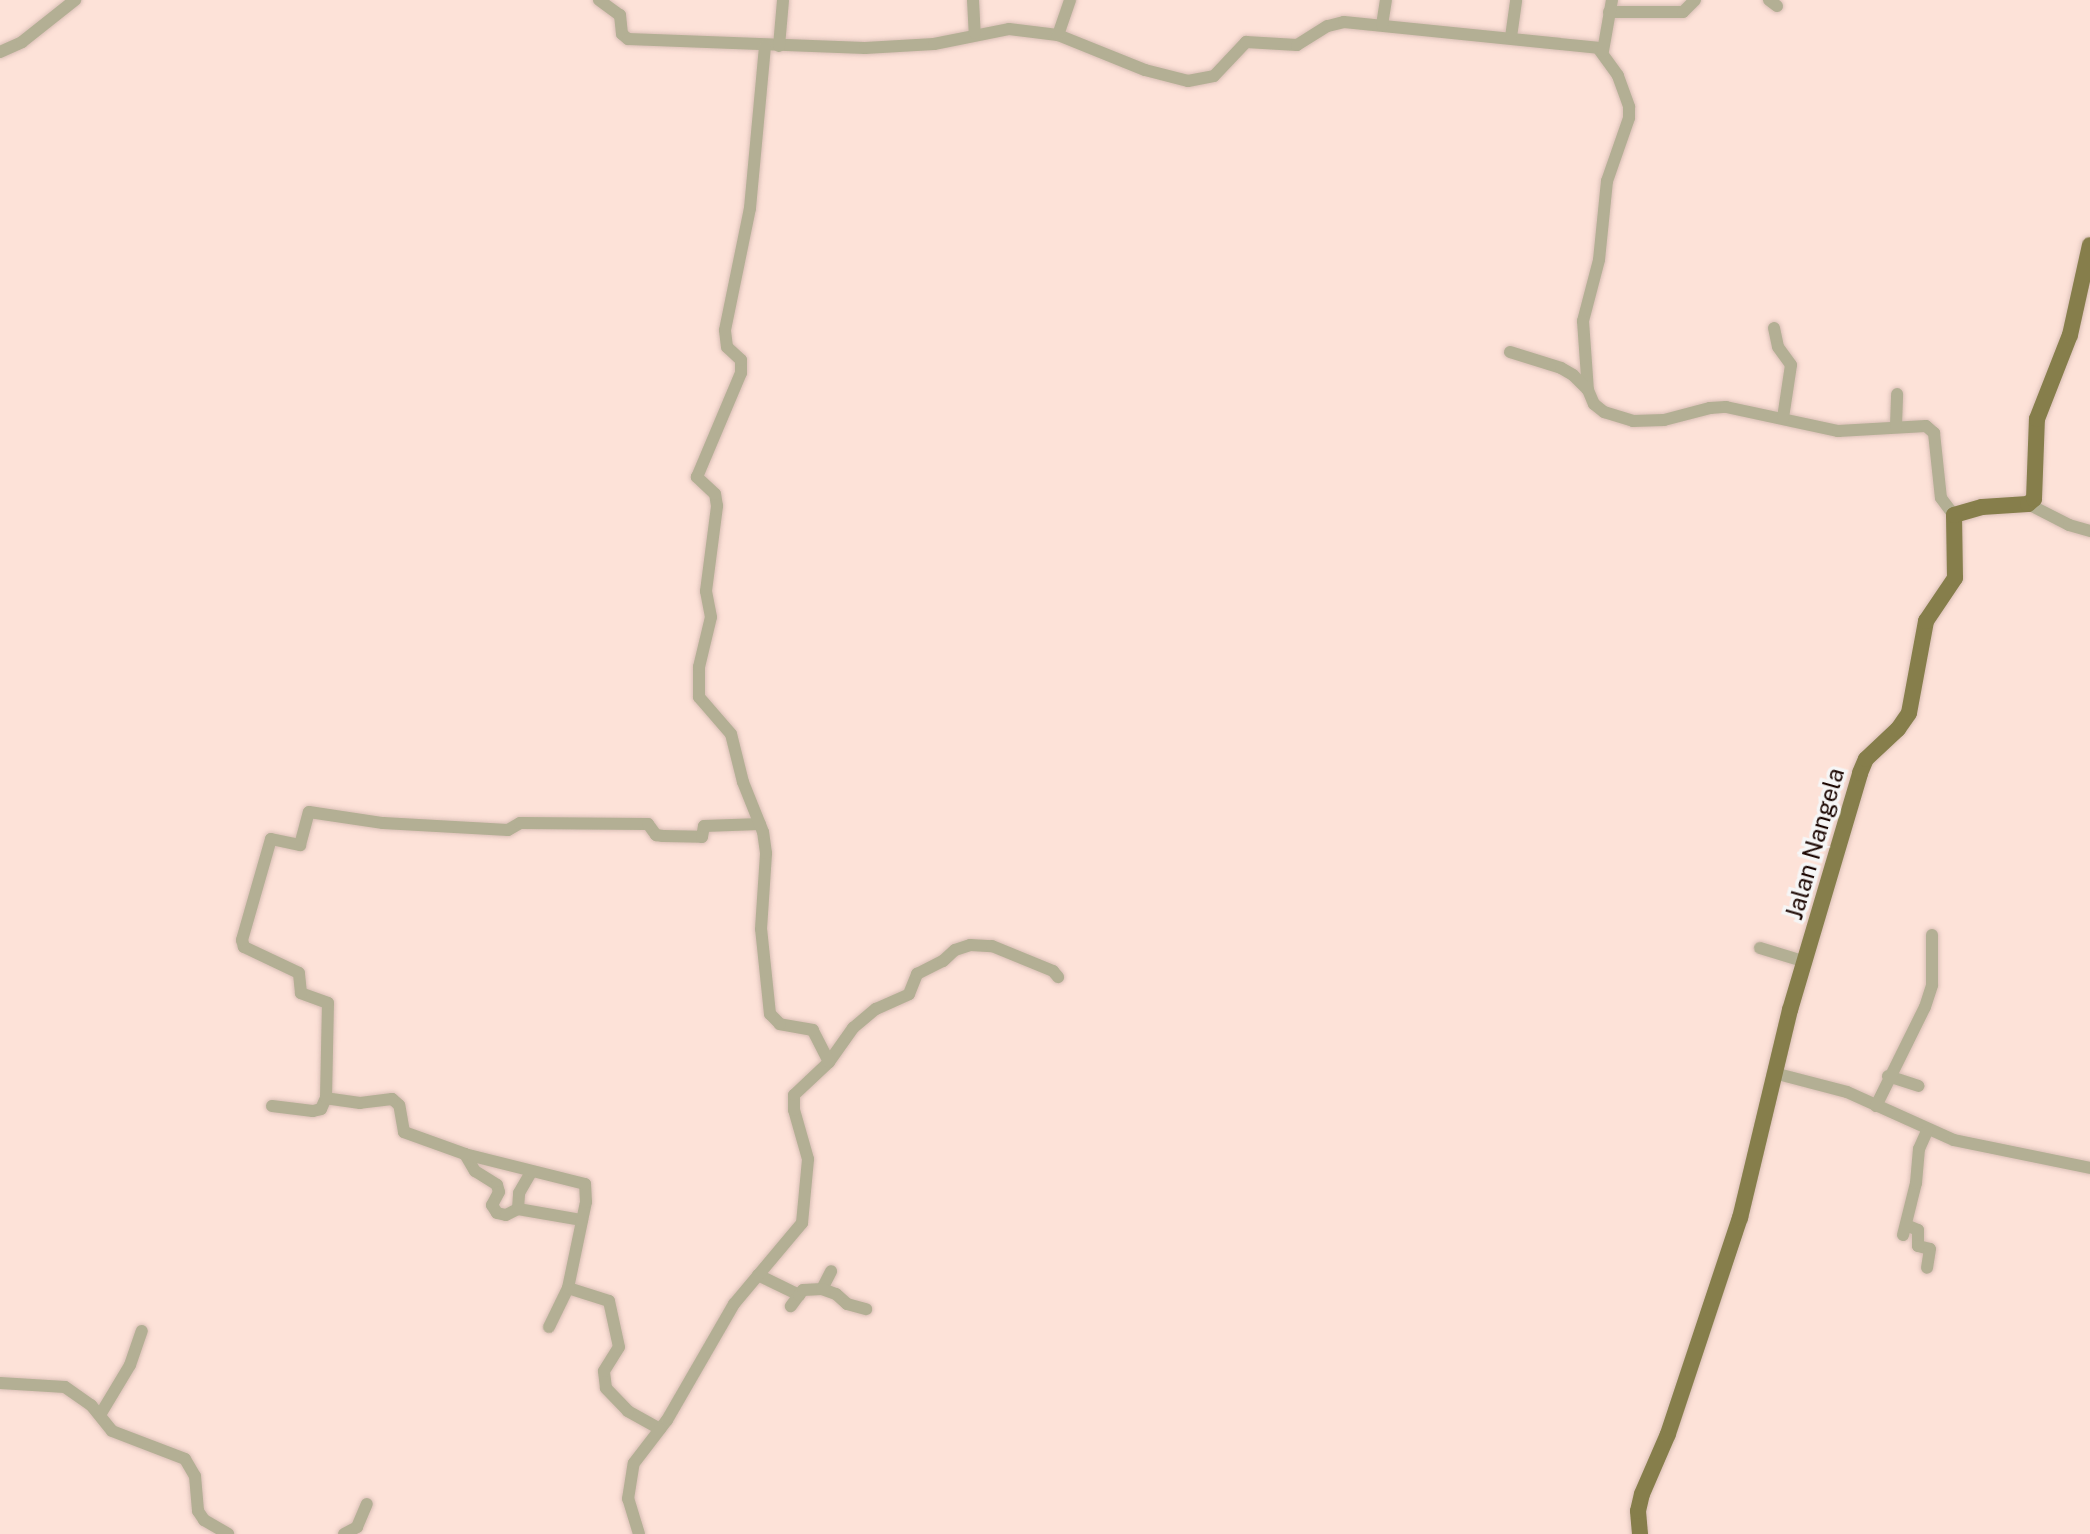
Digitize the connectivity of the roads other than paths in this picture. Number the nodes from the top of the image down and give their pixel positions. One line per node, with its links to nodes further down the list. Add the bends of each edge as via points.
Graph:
1 (75, 0): 16 (street)
2 (599, 0): 14 (street, via 620,15 622,34 634,38)
3 (783, 0): 14 (street)
4 (973, 0): 11 (street)
5 (1070, 0): 12 (street)
6 (1386, 0): 10 (street)
7 (1516, 0): 13 (street)
8 (1695, 0): 9 (street, via 1683,12)
9 (1610, 6): 15 (street)
10 (1382, 25): 12 (street, via 1338,22 1297,45 1246,42 1219,73 1198,81 1145,70); 13 (street)
11 (975, 33): 12 (street, via 1009,29); 14 (street, via 919,45)
12 (1058, 35)
13 (1511, 37): 15 (street, via 1586,44)
14 (772, 46): 27 (street, via 750,208 725,330 727,347 741,360 741,373 697,477 715,494 717,506 706,591 711,617 699,667 699,697 731,734)
15 (1603, 51): 20 (street, via 1624,88 1629,118 1607,181 1599,260 1583,321)
16 (0, 52)
17 (2090, 245): 24 (main road, via 2070,335 2037,419 2036,493)
18 (1774, 328): 22 (street, via 1778,347 1791,365)
19 (1510, 352): 20 (street, via 1561,368)
20 (1588, 390): 22 (street, via 1594,404 1620,418 1658,421 1726,407)
21 (1897, 394): 23 (street)
22 (1783, 418): 23 (street, via 1838,431)
23 (1896, 426): 25 (street, via 1920,424 1932,430 1941,498)
24 (2028, 504): 25 (main road); 26 (street)
25 (1954, 515): 30 (main road, Jalan Nangela, via 1955,578 1926,621 1905,722 1866,759 1860,773)
26 (2090, 531)
27 (760, 824): 32 (street, via 766,853 761,938 770,1014 780,1024 813,1030); 36 (street, via 704,826 702,837 676,837 657,835 648,824 520,823 508,830 383,823 309,812 300,845 271,839 242,942 297,971 301,993 328,1003)
28 (1932, 935): 34 (street, via 1932,985)
29 (1760, 948): 30 (street)
30 (1806, 962): 33 (main road, Jalan Nangela)
31 (1058, 977): 32 (street, via 992,946 955,950 917,974 909,994 876,1009 853,1028)
32 (829, 1062): 47 (street, via 794,1095 808,1159 802,1223)
33 (1774, 1073): 38 (street, via 1847,1092); 62 (main road, Jalan Nangela, via 1731,1245 1668,1434 1642,1494)
34 (1888, 1076): 35 (street); 38 (street)
35 (1918, 1086)
36 (326, 1098): 37 (street, via 321,1109 313,1111); 40 (street, via 360,1103 392,1099 399,1105 404,1132)
37 (272, 1106)
38 (1876, 1106): 39 (street)
39 (1927, 1131): 41 (street); 45 (street, via 1904,1230 1918,1230 1918,1246 1930,1249)
40 (465, 1154): 42 (street); 43 (street, via 475,1171 497,1185 494,1211 506,1215)
41 (2090, 1168)
42 (531, 1172): 43 (street, via 519,1193); 44 (street, via 585,1184)
43 (518, 1209): 44 (street)
44 (582, 1220): 48 (street)
45 (1927, 1268)
46 (831, 1271): 49 (street)
47 (758, 1275): 50 (street); 57 (street, via 714,1333)
48 (568, 1288): 53 (street); 57 (street, via 609,1301 619,1347 604,1371 606,1388 628,1411)
49 (822, 1289): 50 (street); 52 (street)
50 (799, 1295): 51 (street)
51 (791, 1306)
52 (866, 1309)
53 (549, 1327)
54 (142, 1331): 56 (street, via 130,1365)
55 (0, 1383): 56 (street, via 74,1392)
56 (100, 1415): 59 (street, via 112,1431 185,1459 195,1476 198,1511)
57 (660, 1429): 61 (street, via 640,1454 628,1483 631,1517)
58 (367, 1504): 60 (street, via 357,1527)
59 (228, 1534)
60 (344, 1534)
61 (639, 1534)
62 (1640, 1534)

